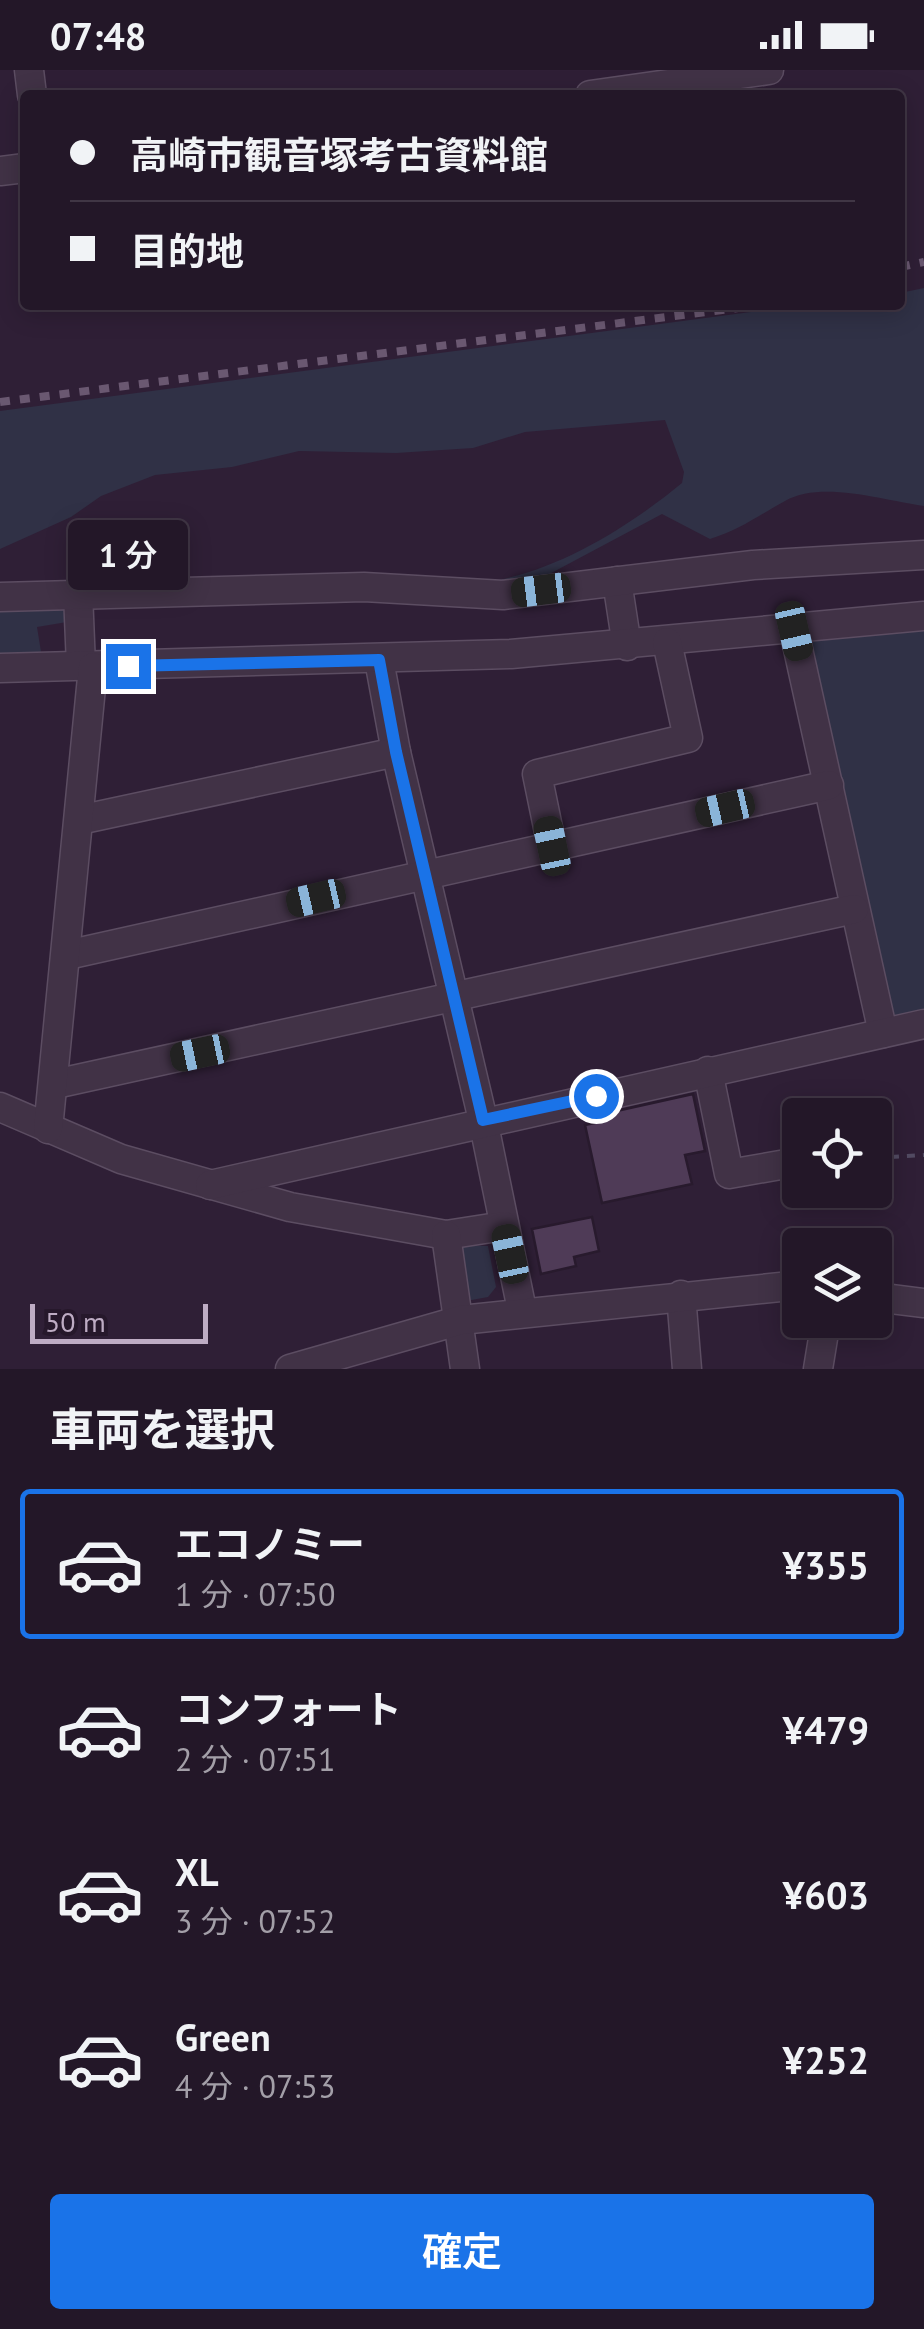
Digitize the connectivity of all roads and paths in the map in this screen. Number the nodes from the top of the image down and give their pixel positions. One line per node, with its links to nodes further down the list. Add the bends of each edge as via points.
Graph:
1 (757, 71): 2 (street)
2 (625, 90)
3 (924, 555): 4 (street)
4 (616, 581): 5 (street, via 503,595 364,587); 10 (street)
5 (78, 593): 6 (street); 12 (street)
6 (0, 596)
7 (924, 616): 8 (street)
8 (794, 631): 9 (street); 15 (street)
9 (667, 642): 10 (street); 17 (street, via 688,738 537,774)
10 (627, 646): 11 (street)
11 (379, 660): 12 (street); 14 (street)
12 (87, 667): 13 (street); 16 (street)
13 (0, 668)
14 (396, 752): 16 (street); 18 (street)
15 (829, 785): 17 (street); 19 (street)
16 (79, 820): 20 (street)
17 (552, 846): 18 (street)
18 (424, 874): 20 (street); 21 (street)
19 (854, 908): 21 (street); 23 (street)
20 (67, 955): 25 (street)
21 (453, 998): 25 (street); 27 (street)
22 (924, 1024): 23 (street)
23 (883, 1032): 24 (street)
24 (708, 1072): 27 (street); 31 (street, via 729,1174)
25 (54, 1084): 28 (street)
26 (0, 1107): 28 (street)
27 (483, 1120): 32 (street); 33 (street)
28 (48, 1129): 32 (street)
29 (924, 1155): 30 (path)
30 (892, 1157)
31 (782, 1165)
32 (210, 1184): 34 (street)
33 (504, 1226): 34 (street); 39 (street)
34 (446, 1235): 40 (street)
35 (782, 1287): 36 (street)
36 (681, 1296): 39 (street); 44 (street)
37 (892, 1299): 38 (street)
38 (924, 1303)
39 (522, 1310): 40 (street)
40 (461, 1320): 42 (street); 43 (street)
41 (823, 1338): 45 (street)
42 (290, 1369)
43 (466, 1369)
44 (687, 1369)
45 (818, 1369)

